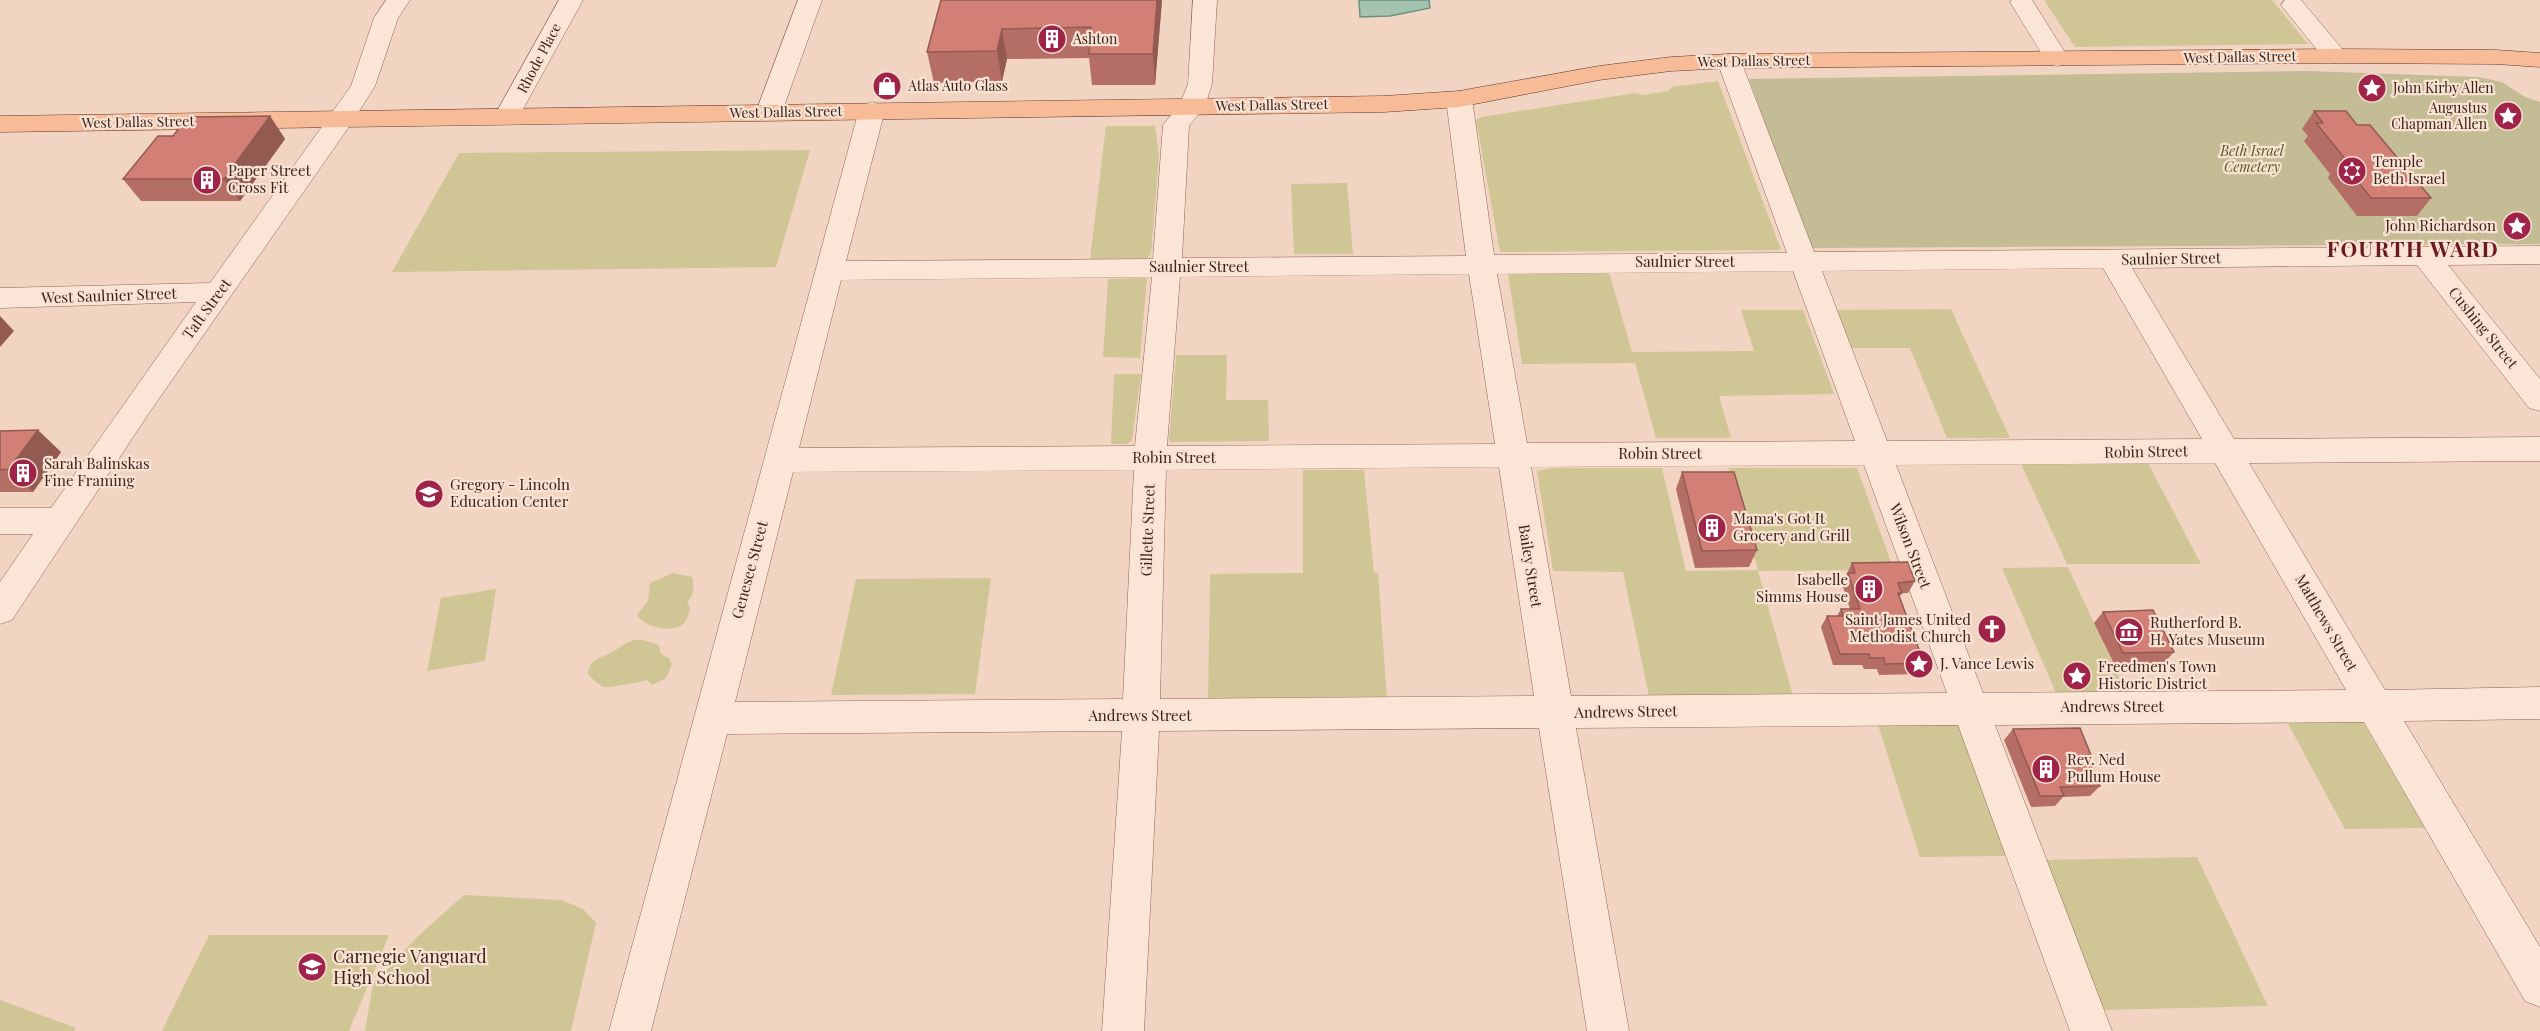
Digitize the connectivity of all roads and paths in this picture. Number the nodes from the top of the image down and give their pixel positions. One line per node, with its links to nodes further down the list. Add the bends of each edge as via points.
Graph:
1 (398, 0): 16 (street, Taft Street, via 386,18 363,86)
2 (570, 0): 15 (street, Rhode Place)
3 (810, 0): 14 (street)
4 (1205, 0): 12 (street, Gillette Street, via 1200,84)
5 (2022, 2): 8 (street)
6 (2293, 5): 7 (street)
7 (2335, 56): 8 (main road, West Dallas Street); 9 (main road, West Dallas Street)
8 (2057, 59): 10 (main road, West Dallas Street)
9 (2540, 60)
10 (1729, 61): 11 (main road, West Dallas Street, via 1599,73); 21 (street, Wilson Street)
11 (1459, 99): 12 (main road, West Dallas Street, via 1384,104); 22 (street, Bailey Street)
12 (1192, 106): 13 (main road, West Dallas Street); 23 (street, Gillette Street, via 1176,125)
13 (872, 110): 14 (main road, West Dallas Street); 24 (street, Genesee Street)
14 (769, 112): 15 (main road, West Dallas Street)
15 (508, 115): 16 (main road, West Dallas Street)
16 (342, 119): 17 (main road, West Dallas Street); 25 (street, Taft Street)
17 (0, 124)
18 (2540, 255): 19 (street, Saulnier Street)
19 (2425, 256): 20 (street, Saulnier Street); 27 (street, Cushing Street)
20 (2112, 259): 21 (street, Saulnier Street); 29 (street, Matthews Street)
21 (1804, 262): 22 (street, Saulnier Street); 30 (street, Wilson Street)
22 (1481, 263): 23 (street, Saulnier Street); 31 (street, Bailey Street)
23 (1167, 267): 24 (street, Saulnier Street); 32 (street, Gillette Street)
24 (829, 271): 33 (street, Genesee Street)
25 (219, 292): 26 (street, West Saulnier Street); 35 (street, Taft Street)
26 (0, 298)
27 (2540, 400)
28 (2540, 449): 29 (street, Robin Street)
29 (2225, 451): 30 (street, Robin Street); 38 (street, Matthews Street)
30 (1875, 453): 31 (street, Robin Street); 39 (street, Wilson Street)
31 (1512, 454): 32 (street, Robin Street); 40 (street, Bailey Street)
32 (1150, 458): 33 (street, Robin Street); 41 (street, Gillette Street)
33 (779, 460): 42 (street, Genesee Street)
34 (0, 521): 35 (street)
35 (60, 521): 36 (street, Taft Street)
36 (0, 610)
37 (2540, 703): 38 (street, Andrews Street)
38 (2374, 705): 39 (street, Andrews Street); 43 (street, Matthews Street)
39 (1971, 708): 40 (street, Andrews Street); 47 (street, Wilson Street)
40 (1554, 713): 41 (street, Andrews Street); 46 (street, Bailey Street)
41 (1141, 716): 42 (street, Andrews Street); 45 (street, Gillette Street)
42 (711, 718): 44 (street, Genesee Street)
43 (2540, 986)
44 (630, 1031)
45 (1123, 1031)
46 (1608, 1031)
47 (2091, 1031)

